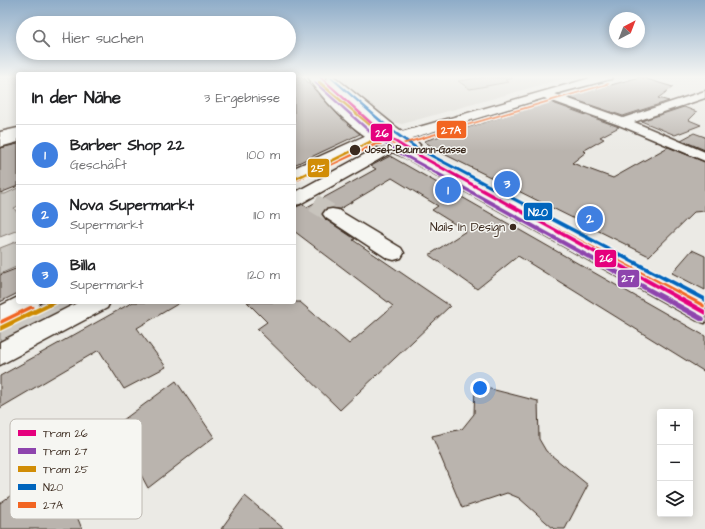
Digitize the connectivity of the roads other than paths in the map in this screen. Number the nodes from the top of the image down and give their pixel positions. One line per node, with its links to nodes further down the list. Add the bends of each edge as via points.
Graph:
1 (335, 102): 11 (main road)
2 (355, 102): 13 (main road)
3 (520, 102): 13 (street)
4 (566, 102): 6 (street)
5 (682, 102): 6 (street)
6 (623, 122): 15 (street)
7 (16, 129): 8 (main road)
8 (0, 133)
9 (16, 133): 10 (main road)
10 (0, 137)
11 (374, 137): 13 (main road); 16 (street)
12 (16, 139): 14 (street)
13 (396, 142): 17 (street); 20 (main road, via 415,147); 23 (main road, via 410,154)
14 (0, 144)
15 (705, 156)
16 (296, 173)
17 (303, 200)
18 (332, 214): 19 (street)
19 (394, 253)
20 (705, 300)
21 (25, 304): 24 (street)
22 (95, 304): 25 (street)
23 (705, 313)
24 (0, 316)
25 (0, 354)

